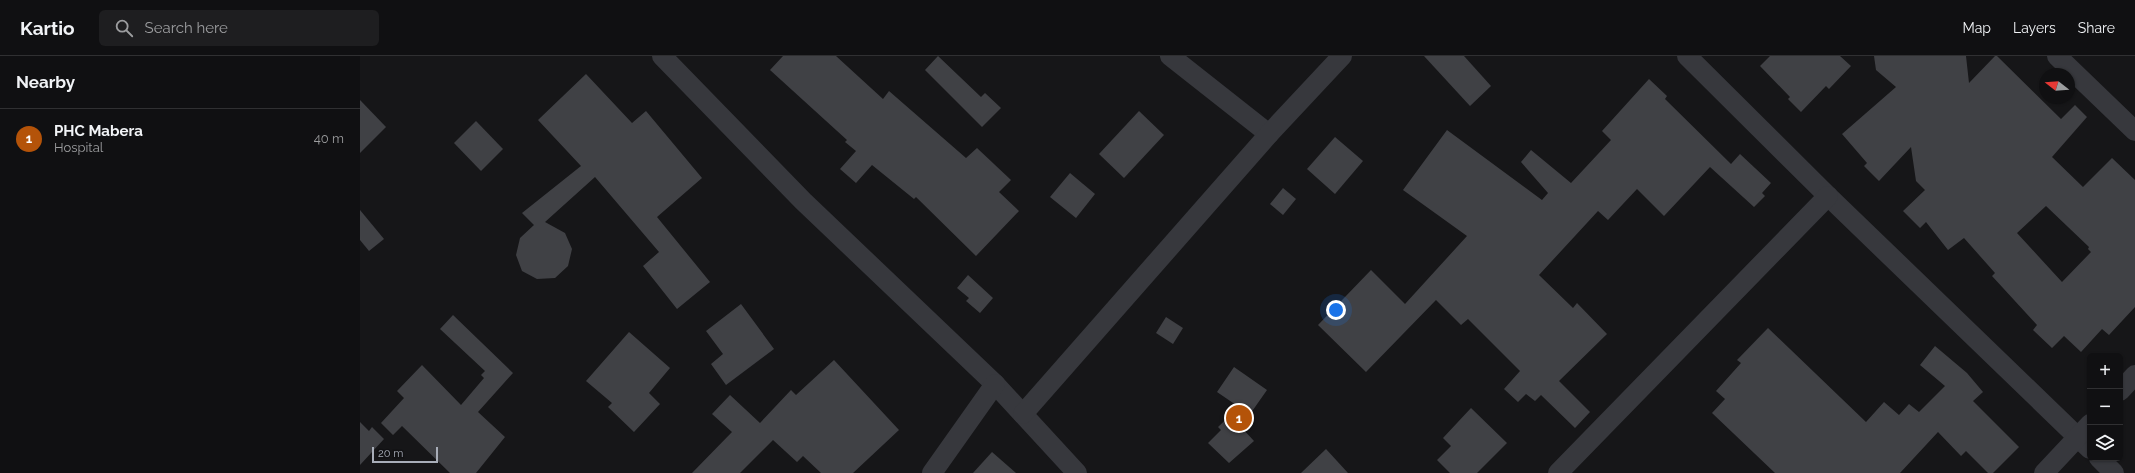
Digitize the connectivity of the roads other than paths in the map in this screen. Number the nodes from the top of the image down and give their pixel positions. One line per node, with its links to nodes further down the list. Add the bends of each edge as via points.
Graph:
1 (662, 56): 10 (street, via 803,201)
2 (1170, 56): 7 (street)
3 (1342, 56): 7 (street)
4 (1687, 56): 8 (street)
5 (2057, 56): 6 (street)
6 (2135, 131)
7 (1269, 134): 12 (street)
8 (1828, 196): 13 (street); 17 (street)
9 (2135, 375): 11 (street)
10 (995, 384): 12 (street); 15 (street)
11 (2122, 389)
12 (1023, 414): 16 (street)
13 (2086, 437): 18 (street)
14 (2102, 461): 19 (street)
15 (932, 473)
16 (1077, 473)
17 (1558, 473)
18 (2044, 473)
19 (2114, 473)

